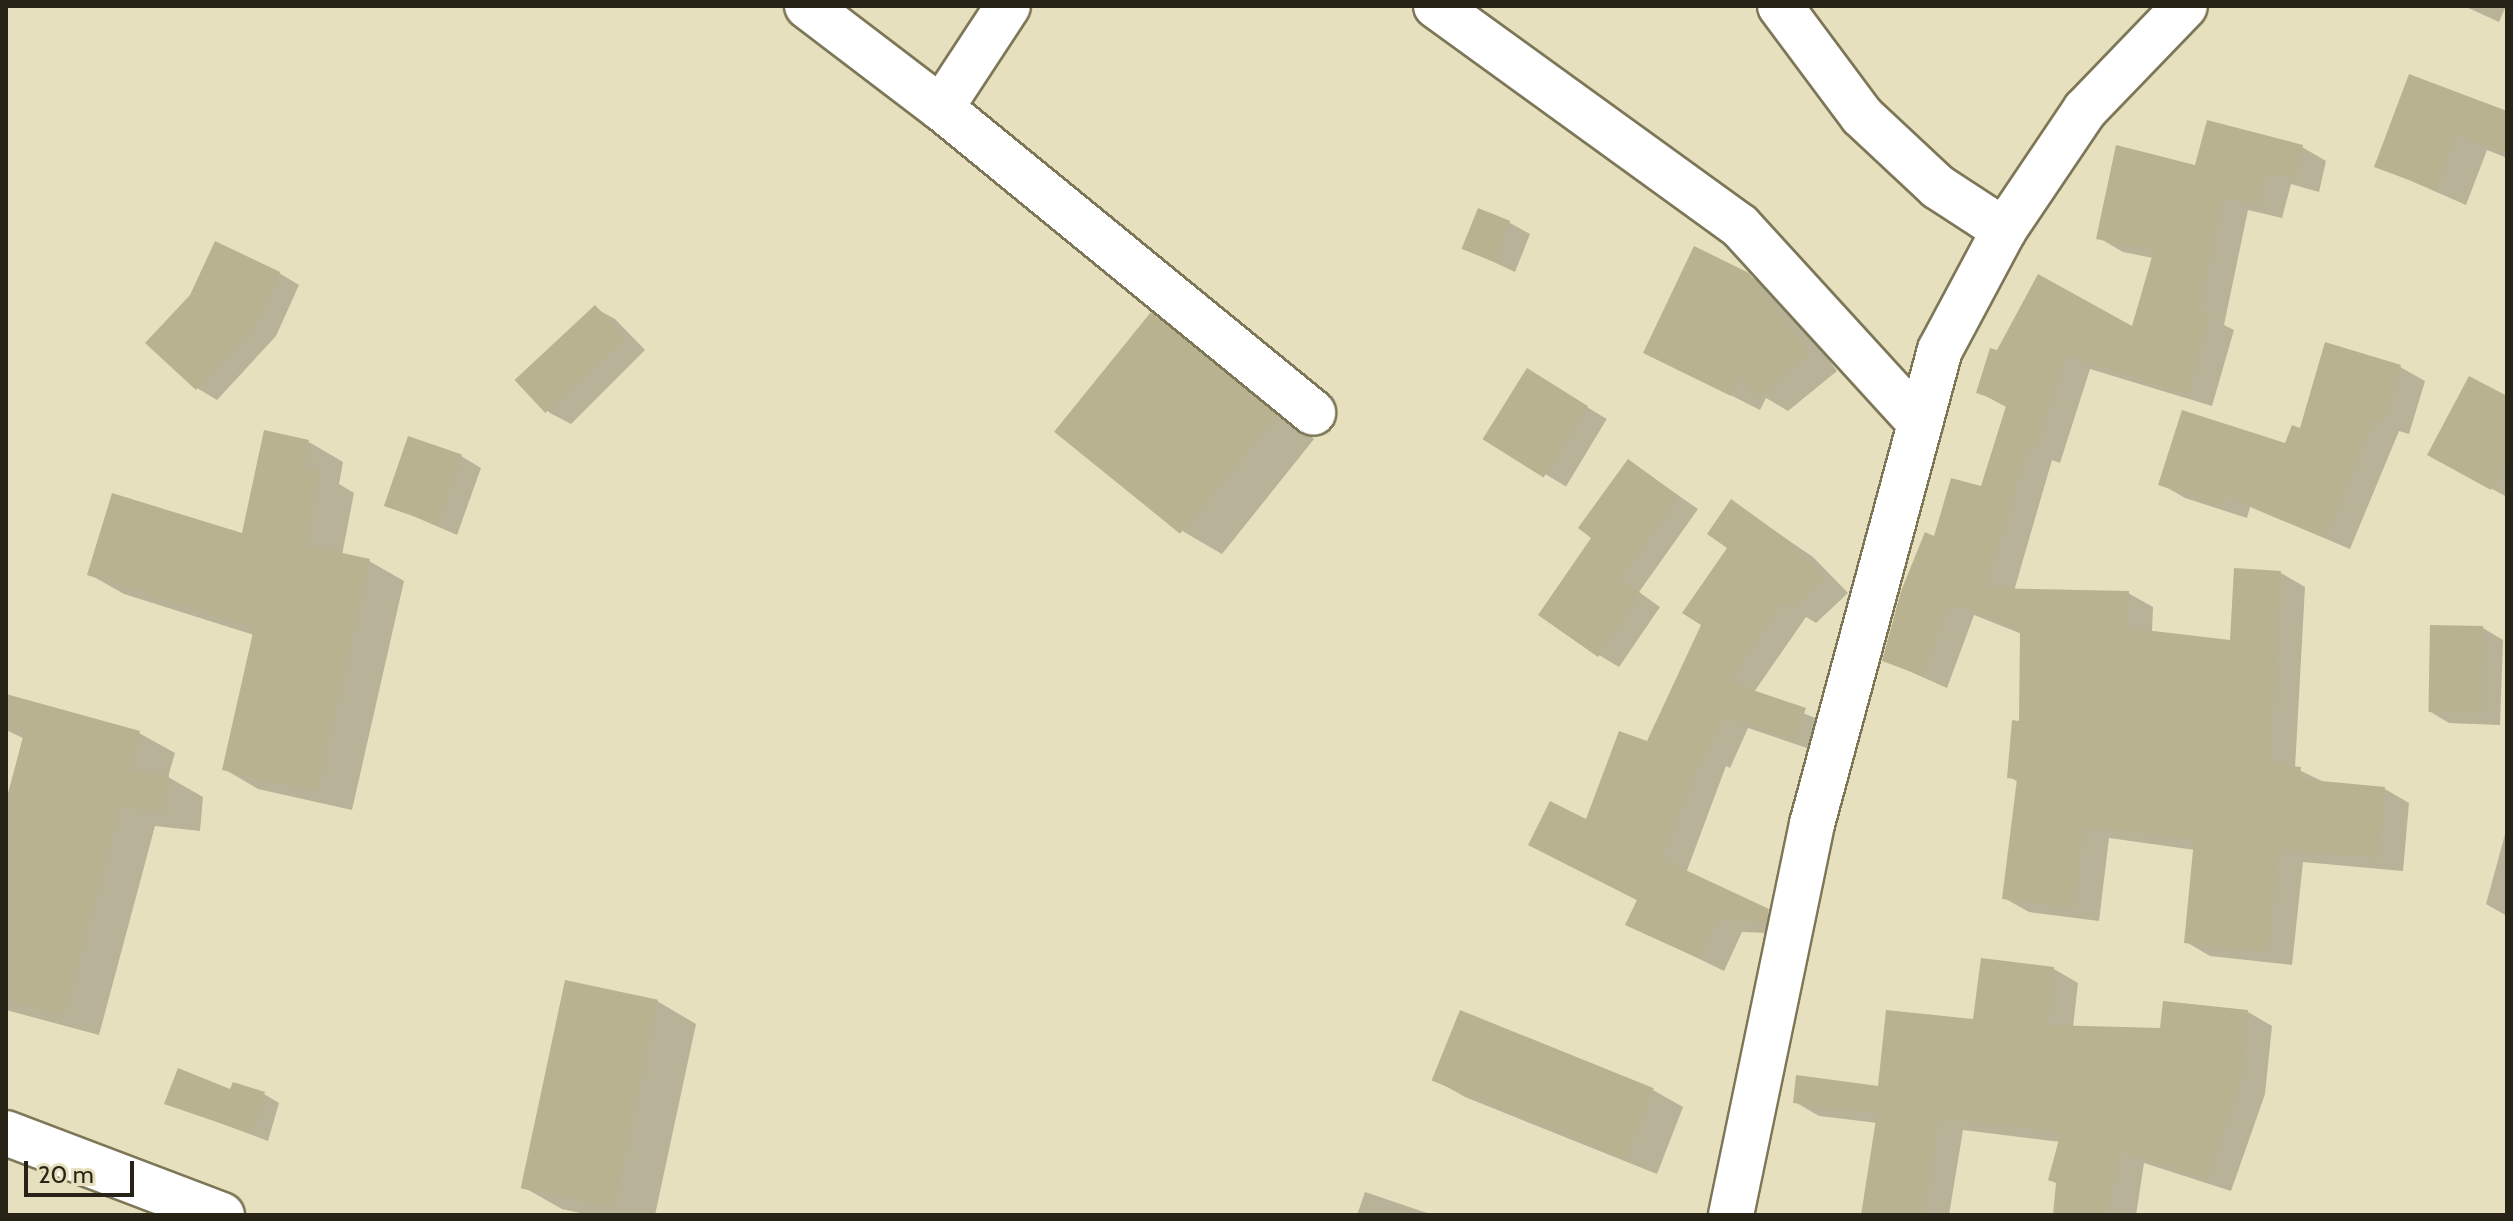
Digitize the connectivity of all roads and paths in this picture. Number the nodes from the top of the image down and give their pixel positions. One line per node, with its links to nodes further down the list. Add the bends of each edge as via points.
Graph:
1 (807, 6): 6 (street)
2 (1008, 6): 6 (street)
3 (1436, 6): 9 (street, via 1740,226)
4 (1780, 6): 7 (street, via 1862,116 1938,187)
5 (2185, 6): 7 (street, via 2085,110)
6 (941, 108): 8 (street)
7 (2004, 230): 9 (street, via 1940,350)
8 (1313, 413)
9 (1920, 423): 12 (street, via 1805,851)
10 (6, 1133): 11 (street)
11 (222, 1215)
12 (1731, 1215)

